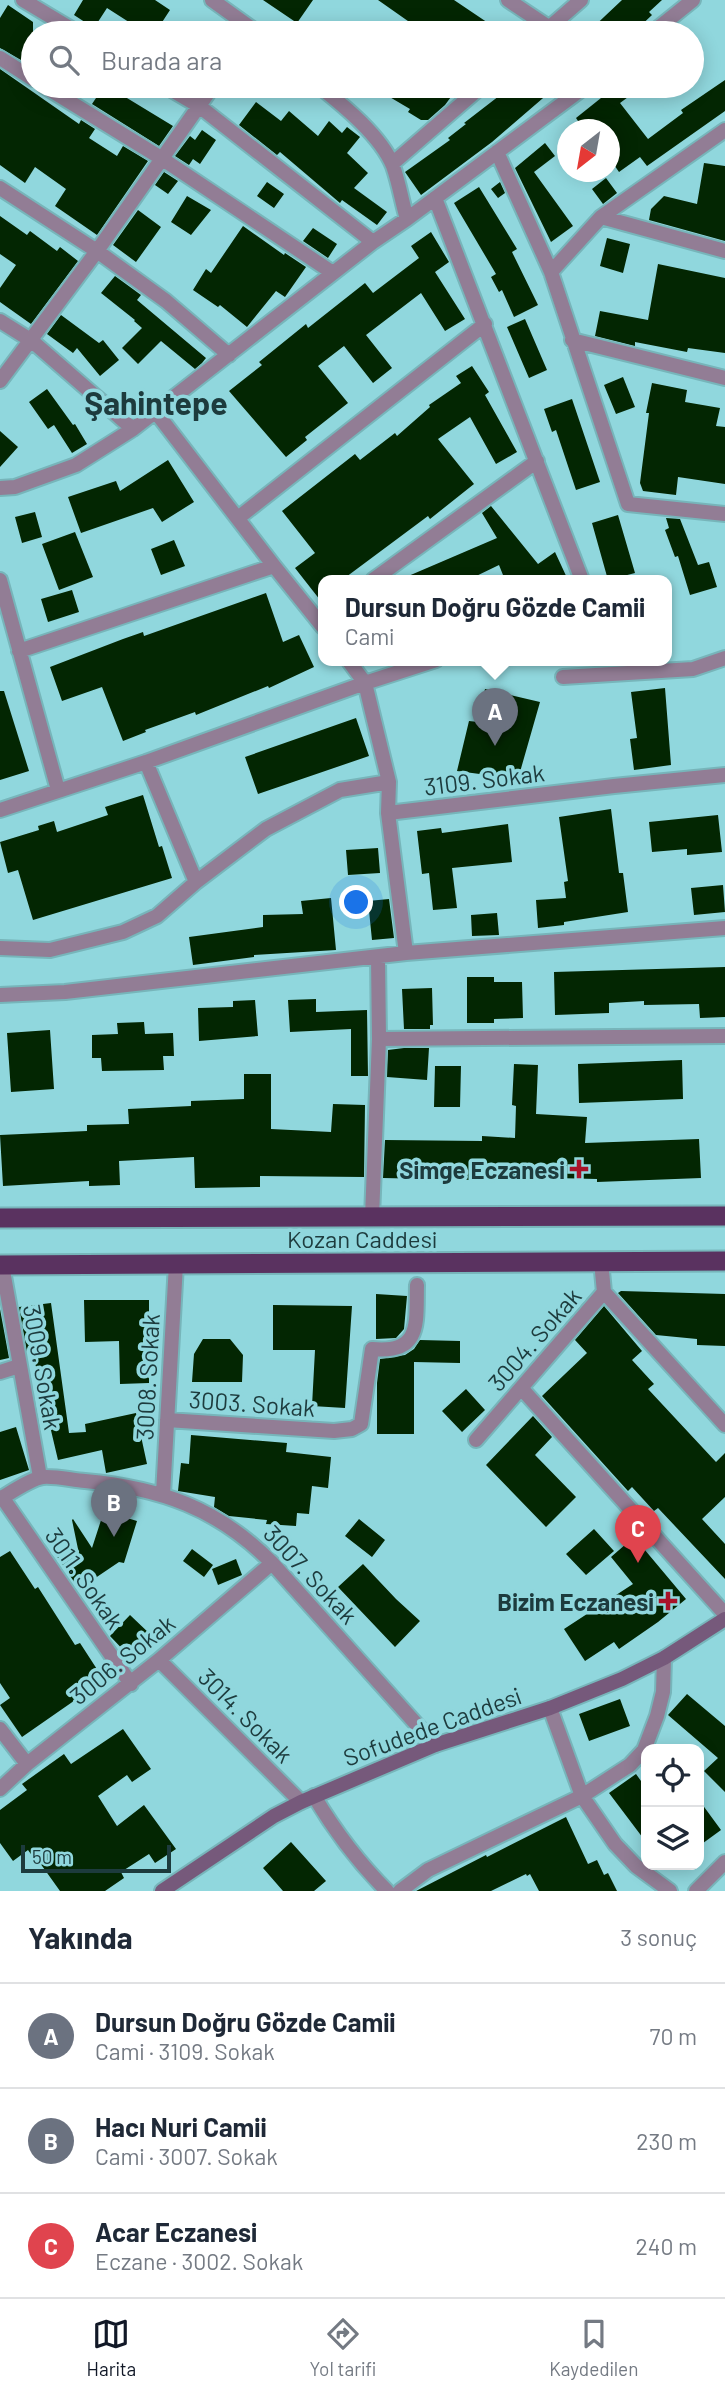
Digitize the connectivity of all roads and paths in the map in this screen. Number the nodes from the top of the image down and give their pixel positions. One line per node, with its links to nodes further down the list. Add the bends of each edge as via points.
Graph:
1 (23, 0): 6 (street)
2 (212, 0): 7 (street)
3 (508, 0): 8 (street)
4 (581, 0): 9 (street)
5 (693, 0): 10 (street)
6 (58, 21)
7 (239, 21)
8 (535, 21)
9 (557, 21)
10 (667, 21)
11 (0, 58): 12 (street)
12 (21, 71)
13 (64, 98): 22 (street)
14 (185, 98): 19 (street)
15 (205, 98): 19 (street)
16 (333, 98): 23 (street, via 381,146)
17 (468, 98): 23 (street)
18 (570, 98): 21 (street)
19 (199, 106): 22 (street); 28 (street)
20 (725, 130): 26 (street)
21 (497, 152): 25 (street); 31 (street)
22 (161, 158): 29 (street); 32 (street)
23 (392, 164): 27 (street)
24 (0, 188): 29 (street)
25 (435, 198): 27 (street); 34 (street)
26 (601, 217): 30 (street); 31 (street)
27 (407, 219): 28 (street)
28 (373, 242): 32 (street)
29 (97, 251): 36 (street); 37 (street)
30 (725, 251)
31 (551, 272): 35 (street)
32 (334, 273): 37 (street)
33 (0, 321): 36 (street)
34 (485, 324): 42 (street); 45 (street)
35 (572, 340): 38 (street); 44 (street, via 628,504)
36 (32, 341): 39 (street); 41 (street)
37 (229, 355): 40 (street)
38 (725, 378)
39 (0, 381)
40 (155, 411): 41 (street); 45 (street)
41 (133, 429): 43 (street, via 76,465)
42 (537, 461): 47 (street); 48 (street)
43 (0, 488)
44 (725, 514)
45 (238, 518): 46 (street)
46 (274, 566): 50 (street); 51 (street)
47 (380, 575)
48 (580, 575)
49 (0, 580): 51 (street)
50 (318, 616)
51 (19, 651): 60 (street)
52 (725, 658): 55 (street, via 694,669)
53 (352, 666): 56 (street)
54 (417, 666): 56 (street)
55 (563, 677)
56 (365, 683): 57 (street); 59 (street)
57 (146, 762): 60 (street); 63 (street)
58 (725, 775): 62 (street, 3109. Sokak)
59 (389, 782): 62 (street); 63 (street, via 340,790 266,829)
60 (58, 790): 61 (street)
61 (0, 810)
62 (388, 813): 66 (street)
63 (196, 882): 65 (street, via 157,916 122,932 50,950)
64 (725, 928): 66 (street)
65 (0, 948)
66 (406, 953): 67 (street)
67 (378, 957): 68 (street, via 65,992); 70 (street)
68 (0, 995)
69 (725, 1036): 70 (street)
70 (379, 1039): 72 (street)
71 (725, 1216): 72 (highway, Kozan Caddesi)
72 (372, 1217): 73 (highway, Kozan Caddesi)
73 (0, 1218)
74 (601, 1261): 75 (highway, Kozan Caddesi); 76 (highway, Kozan Caddesi); 79 (street, 3004. Sokak)
75 (725, 1261)
76 (176, 1264): 77 (highway, Kozan Caddesi); 83 (street, 3008. Sokak)
77 (1, 1265): 80 (street, 3009. Sokak)
78 (417, 1285): 83 (street, 3003. Sokak, via 416,1326 407,1344 392,1351 372,1349 361,1424 352,1429)
79 (604, 1292): 82 (street, 3004. Sokak); 84 (street)
80 (19, 1366): 81 (street); 86 (street, 3009. Sokak)
81 (0, 1372)
82 (522, 1390): 85 (street, 3004. Sokak); 90 (street)
83 (167, 1420): 87 (street, 3008. Sokak)
84 (725, 1425)
85 (476, 1440)
86 (40, 1477): 87 (street, 3007. Sokak, via 138,1487); 88 (street)
87 (163, 1494): 89 (street, 3007. Sokak, via 244,1536)
88 (1, 1498): 93 (street, 3011. Sokak)
89 (272, 1563): 92 (street, 3006. Sokak); 96 (street, 3007. Sokak)
90 (725, 1617): 91 (main road, Sofudede Caddesi)
91 (664, 1658): 94 (main road, Sofudede Caddesi); 99 (street, via 663,1692 644,1749 631,1765)
92 (159, 1660): 93 (street, 3006. Sokak); 100 (street, 3014. Sokak)
93 (131, 1684): 97 (street, 3006. Sokak)
94 (550, 1708): 96 (main road, Sofudede Caddesi); 99 (street)
95 (0, 1729): 97 (street)
96 (435, 1745): 100 (main road, Sofudede Caddesi)
97 (27, 1764): 98 (street, 3006. Sokak)
98 (1, 1786)
99 (582, 1796): 102 (street, via 615,1844); 105 (street, via 428,1870)
100 (308, 1799): 103 (main road, Sofudede Caddesi, via 274,1816); 104 (street, 3014. Sokak)
101 (725, 1862): 106 (street)
102 (661, 1889)
103 (162, 1891)
104 (387, 1891)
105 (400, 1891)
106 (696, 1891)

